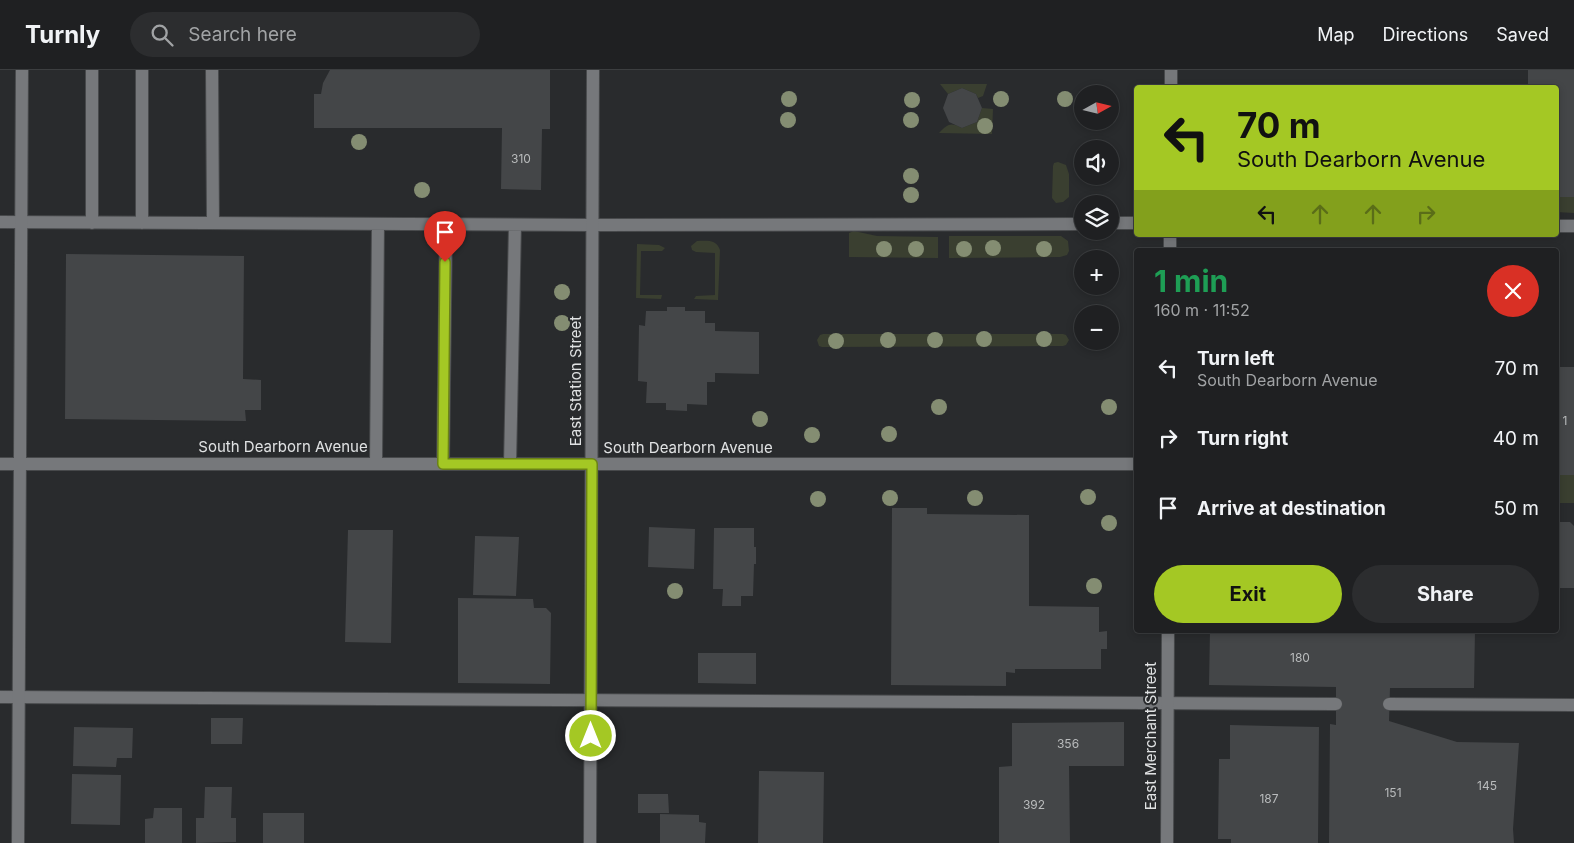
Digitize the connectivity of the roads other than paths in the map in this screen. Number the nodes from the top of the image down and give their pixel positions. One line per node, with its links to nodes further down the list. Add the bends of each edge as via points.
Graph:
1 (22, 70): 9 (street)
2 (92, 70): 10 (street)
3 (142, 70): 11 (street)
4 (212, 70): 12 (street)
5 (593, 70): 19 (street, East Station Street)
6 (1171, 70): 7 (street)
7 (1171, 85)
8 (0, 222): 9 (street)
9 (22, 222): 10 (street); 23 (street)
10 (92, 223): 11 (street)
11 (142, 223): 12 (street)
12 (213, 223): 15 (street)
13 (1119, 223): 14 (street)
14 (1134, 223)
15 (378, 224): 17 (street); 24 (street)
16 (1074, 224): 19 (street)
17 (446, 225): 18 (street); 25 (street)
18 (515, 225): 19 (street); 26 (street)
19 (593, 225): 27 (street, East Station Street)
20 (1559, 226): 21 (street)
21 (1574, 226)
22 (0, 464): 23 (street, South Dearborn Avenue)
23 (20, 464): 24 (street, South Dearborn Avenue); 31 (street)
24 (376, 464): 25 (street, South Dearborn Avenue)
25 (443, 464): 26 (street, South Dearborn Avenue)
26 (510, 464): 27 (street, South Dearborn Avenue)
27 (592, 464): 28 (street, South Dearborn Avenue); 32 (street, East Station Street)
28 (1134, 464)
29 (1168, 633): 33 (street, East Merchant Street)
30 (0, 697): 31 (street)
31 (19, 697): 32 (street); 37 (street)
32 (591, 700): 33 (street); 38 (street, East Station Street)
33 (1168, 703): 34 (street); 39 (street, East Merchant Street)
34 (1336, 704)
35 (1390, 704): 36 (street)
36 (1574, 705)
37 (18, 843)
38 (590, 843)
39 (1167, 843)

